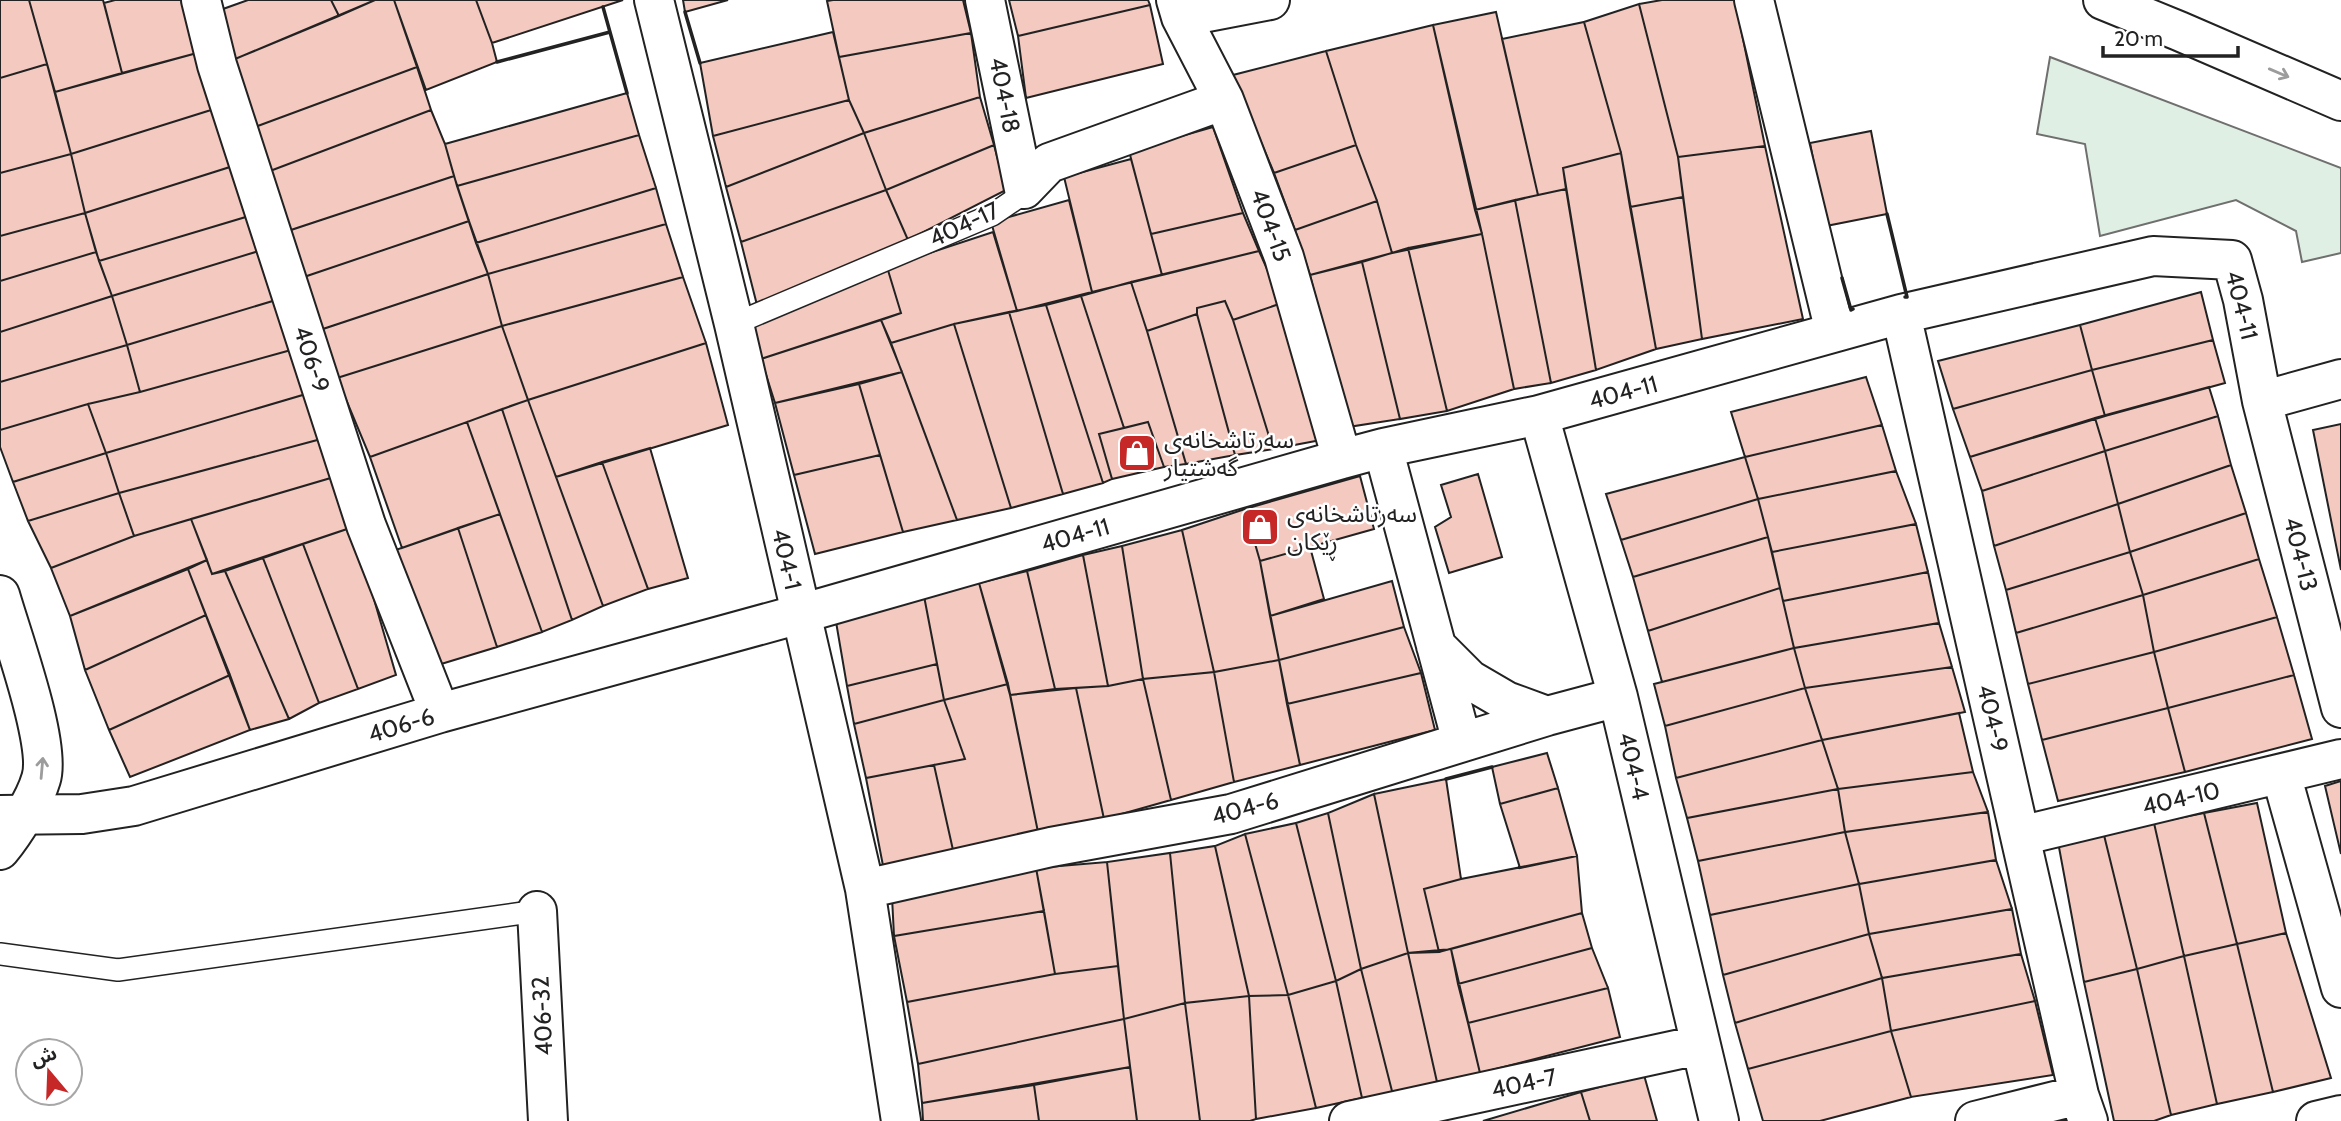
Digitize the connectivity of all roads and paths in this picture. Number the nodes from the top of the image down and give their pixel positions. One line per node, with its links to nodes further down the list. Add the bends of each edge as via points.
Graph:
1 (201, 0): 24 (street, 406-9, via 217,65 366,526)
2 (654, 0): 12 (street, 404-1)
3 (985, 0): 10 (street, 404-18)
4 (1270, 0): 7 (street)
5 (1754, 0): 13 (street)
6 (2103, 0): 9 (street, one-way to 9)
7 (1179, 9): 8 (street, 404-15)
8 (1224, 100): 10 (street, 404-17, via 1049,163); 18 (street, 404-15, via 1284,257)
9 (2341, 101)
10 (1024, 189): 12 (lane, 404-17, via 992,215)
11 (1901, 314): 13 (street, 404-11); 15 (street, 404-11, via 2153,256 2232,260); 30 (street, 404-9)
12 (734, 324): 20 (street, 404-1)
13 (1835, 332): 16 (street, 404-11)
14 (2341, 379): 15 (street)
15 (2262, 401): 23 (street, 404-13)
16 (1539, 415): 17 (street, 404-11); 22 (street, 404-4)
17 (1383, 448): 18 (street, 404-11); 21 (street)
18 (1342, 459): 20 (street, 404-11)
19 (0, 595): 29 (street, one-way to 19, via 41,779 43,761 41,736)
20 (800, 614): 24 (street, 406-6); 32 (street, 404-1)
21 (1435, 645): 25 (street, via 1471,680 1506,701); 26 (street)
22 (1618, 697): 25 (street, 404-6); 36 (street, 404-4)
23 (2341, 708)
24 (440, 713): 29 (street, 406-6, via 134,806 82,814)
25 (1548, 716): 26 (street, 404-6)
26 (1462, 742): 32 (street, 404-6, via 1231,814 1051,847)
27 (2341, 759): 28 (street, 404-10)
28 (2281, 774): 30 (street, 404-10); 35 (street)
29 (12, 814): 31 (street)
30 (2021, 836): 37 (street, 404-9)
31 (0, 850)
32 (865, 889): 40 (street, 404-1)
33 (537, 912): 34 (lane, via 118,970); 39 (street, 406-32)
34 (0, 954)
35 (2341, 988)
36 (1699, 1045): 41 (street, 404-7); 42 (street, 404-4)
37 (2084, 1108): 43 (street)
38 (2341, 1115): 44 (street)
39 (548, 1121)
40 (901, 1121)
41 (1349, 1121)
42 (1718, 1121)
43 (1975, 1121)
44 (2316, 1121)

